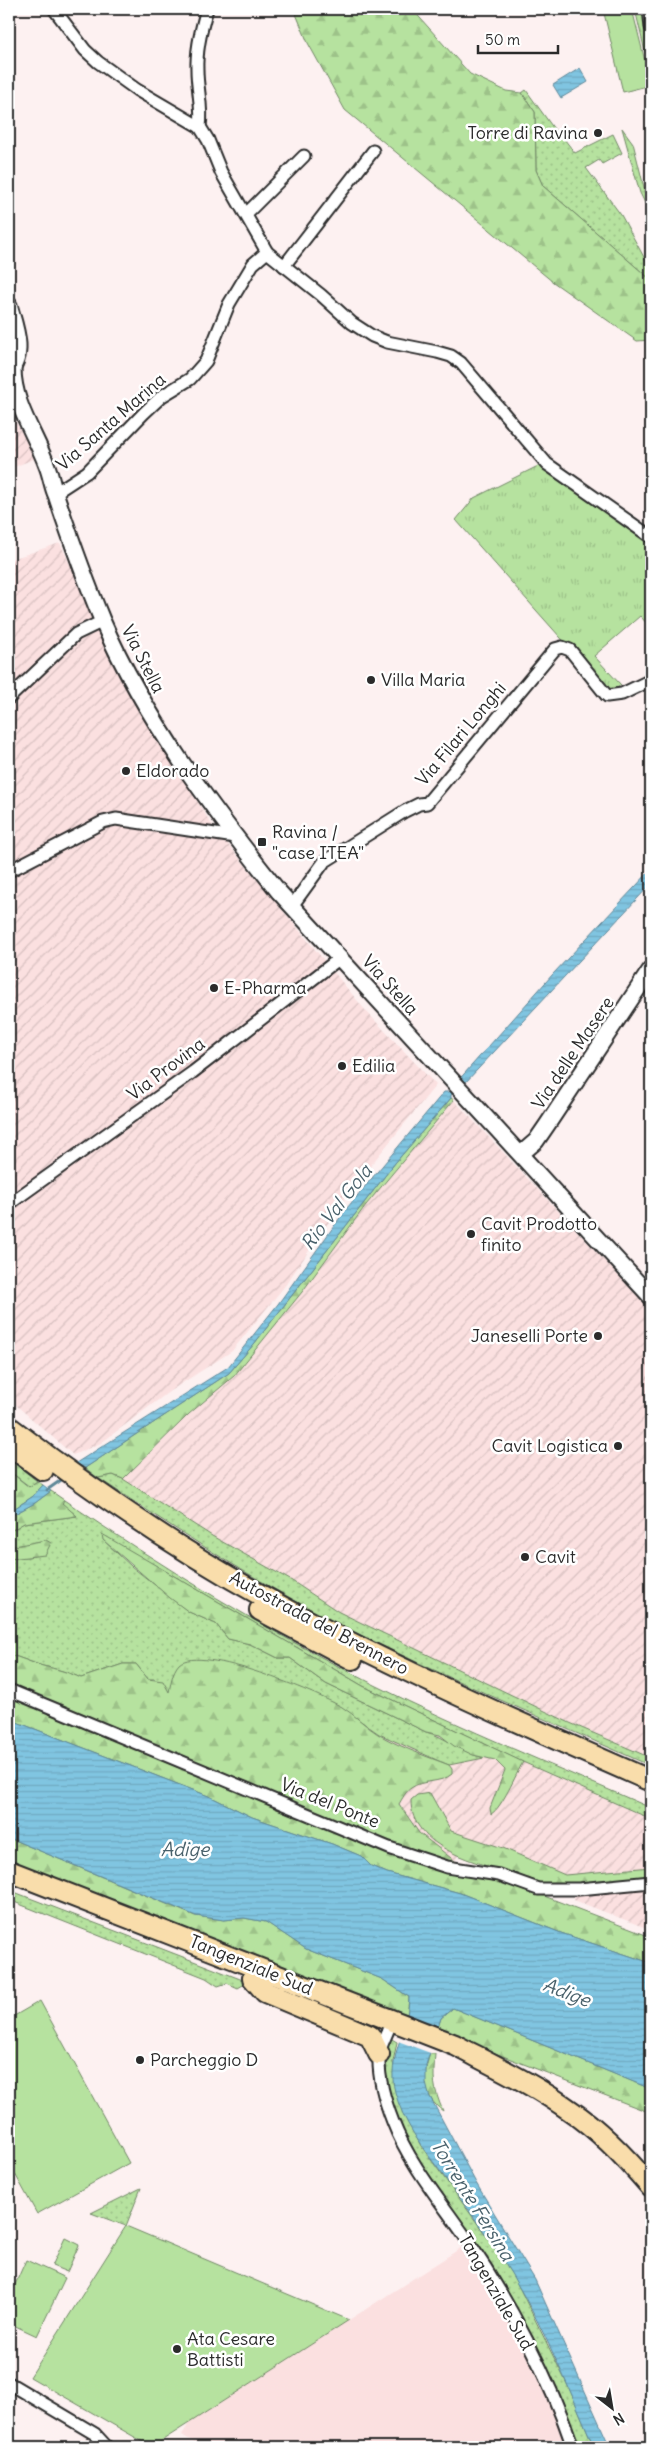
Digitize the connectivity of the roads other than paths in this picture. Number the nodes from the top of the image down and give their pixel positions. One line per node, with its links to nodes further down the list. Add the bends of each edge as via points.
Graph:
1 (54, 9): 5 (street, via 98,62 137,90)
2 (207, 9): 5 (street, via 197,50 202,112)
3 (649, 9): 4 (street)
4 (651, 27)
5 (200, 127): 8 (street)
6 (373, 151): 10 (street)
7 (304, 156): 8 (street)
8 (246, 214): 9 (street)
9 (267, 252): 10 (street); 15 (street, Via Santa Marina, via 253,264 229,304 206,361 190,380 162,396 87,472)
10 (284, 266): 16 (street, via 372,336 451,356 547,464)
11 (9, 305): 12 (street, Via Stella)
12 (12, 326): 13 (street, Via Stella, via 19,344 18,356)
13 (11, 370): 14 (street, Via Stella)
14 (14, 402): 15 (street, Via Stella, via 37,442)
15 (55, 493): 17 (street, Via Stella)
16 (651, 537)
17 (103, 621): 19 (street, Via Stella, via 76,634); 20 (street, Via Stella, via 160,730)
18 (651, 680): 22 (street, Via Filari Longhi, via 622,694 607,696 570,650 555,648 427,803 405,811 324,862)
19 (9, 698)
20 (235, 838): 21 (street, via 116,818); 22 (street, Via Stella)
21 (9, 871)
22 (292, 906): 23 (street, Via Stella)
23 (340, 958): 25 (street, Via Stella); 26 (street, Via Provina, via 193,1072)
24 (651, 969): 25 (street, Via delle Masere, via 536,1141)
25 (521, 1154): 27 (street)
26 (9, 1204)
27 (651, 1297)
28 (9, 1427): 30 (highway, Autostrada del Brennero)
29 (9, 1445): 30 (highway, Autostrada del Brennero)
30 (54, 1470): 31 (highway, Autostrada del Brennero)
31 (81, 1489): 33 (highway, Autostrada del Brennero, via 301,1617 487,1709); 34 (highway, Autostrada del Brennero, via 199,1574 292,1628 459,1710)
32 (9, 1690): 36 (street, Via del Ponte, via 389,1848 447,1867 499,1875 538,1889 579,1889)
33 (651, 1781)
34 (651, 1796)
35 (9, 1871): 39 (highway, Tangenziale Sud)
36 (651, 1882)
37 (9, 1884): 38 (highway, Tangenziale Sud)
38 (253, 1978): 39 (highway, Tangenziale Sud); 40 (highway, via 266,1992 370,2036)
39 (392, 2028): 40 (street, Tangenziale Sud); 41 (highway, Tangenziale Sud)
40 (379, 2054): 46 (street, Tangenziale Sud, via 386,2102 397,2133 512,2314 546,2382)
41 (490, 2066): 42 (highway, via 573,2112 632,2165); 43 (highway, via 567,2118 627,2170)
42 (651, 2187)
43 (651, 2196)
44 (9, 2383): 45 (street, via 95,2434)
45 (107, 2447)
46 (573, 2447)

